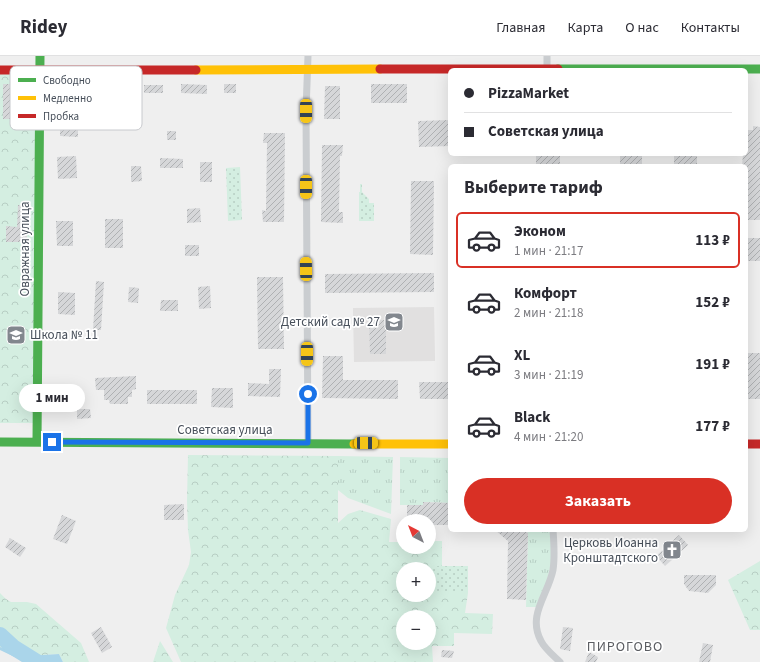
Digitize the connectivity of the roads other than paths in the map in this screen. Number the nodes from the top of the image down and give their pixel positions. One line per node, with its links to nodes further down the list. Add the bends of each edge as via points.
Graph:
1 (308, 56): 5 (street)
2 (547, 56): 3 (street)
3 (547, 68)
4 (142, 69): 5 (street)
5 (307, 69): 6 (street); 14 (street)
6 (448, 69)
7 (0, 70): 8 (street)
8 (10, 70)
9 (748, 70): 10 (street)
10 (760, 70)
11 (40, 130): 13 (street, Овражная улица)
12 (0, 442): 13 (street, Советская улица)
13 (37, 442): 14 (street, Советская улица)
14 (308, 443): 15 (street, Советская улица)
15 (448, 444)
16 (748, 444): 17 (street)
17 (760, 444)
18 (553, 532): 19 (street, via 553,571 536,621 542,642)
19 (560, 662)

